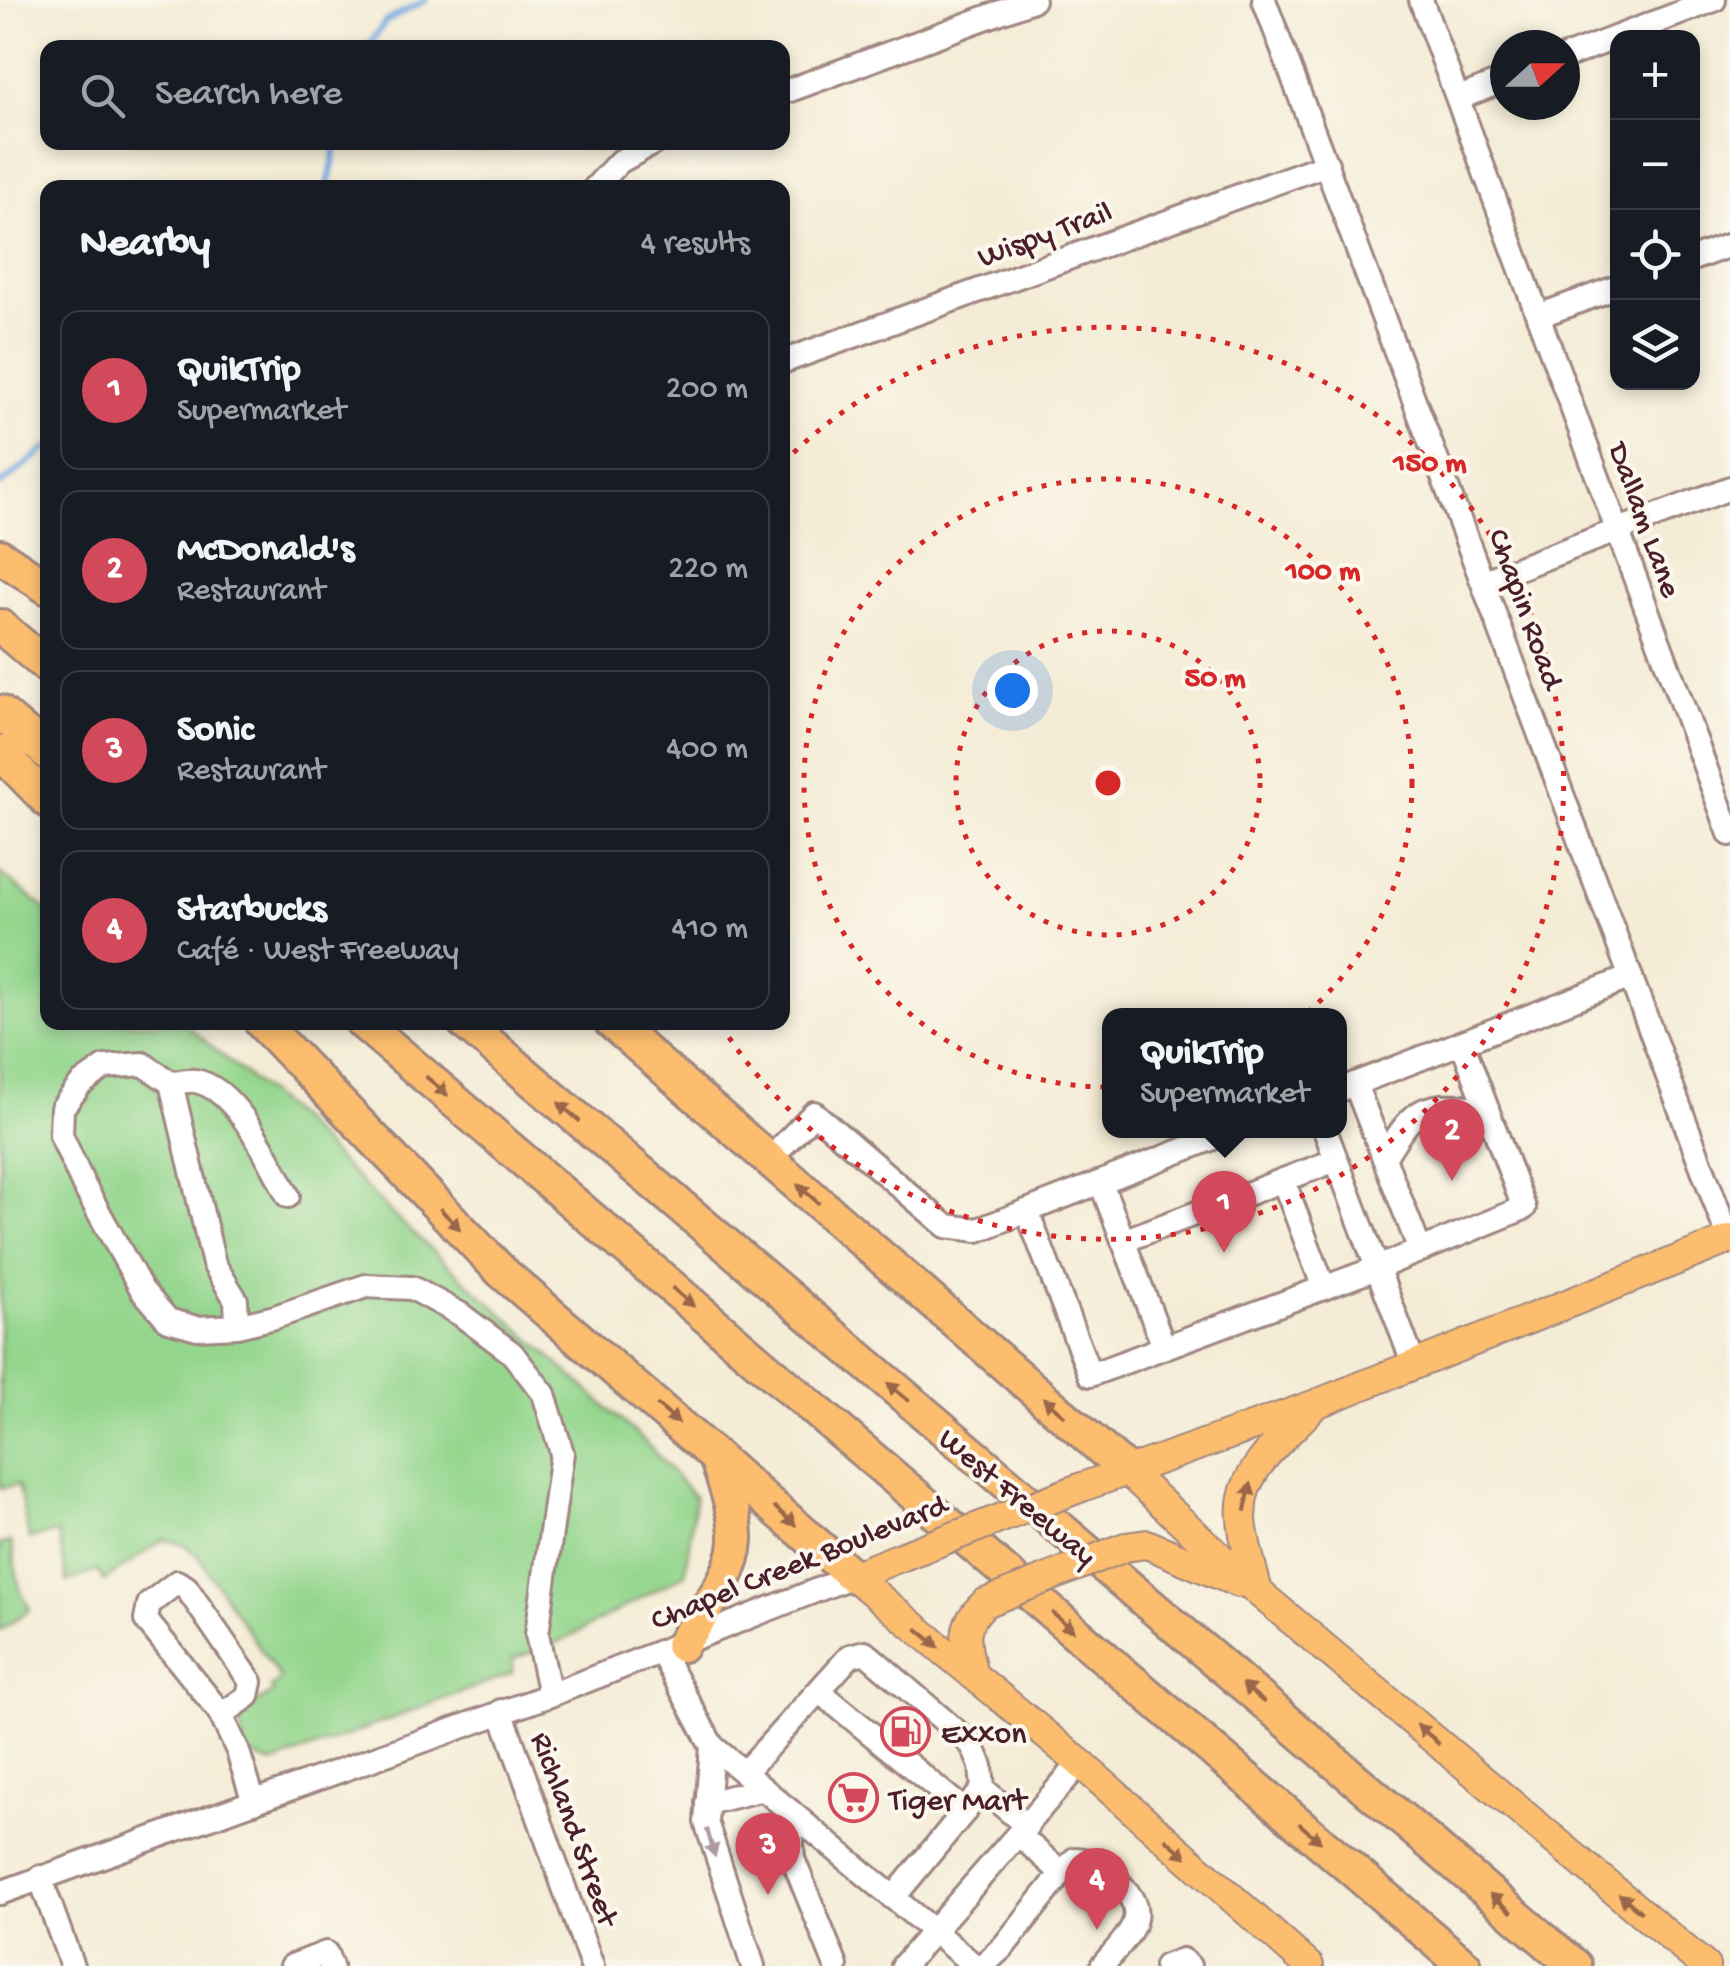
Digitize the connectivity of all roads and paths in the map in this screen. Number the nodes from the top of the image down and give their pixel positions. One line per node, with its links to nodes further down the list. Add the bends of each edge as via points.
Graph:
1 (1033, 0): 7 (street)
2 (1264, 0): 10 (street, Chapin Road)
3 (1422, 0): 8 (street, Dallam Lane)
4 (1714, 0): 5 (street)
5 (1580, 51)
6 (1490, 86): 8 (street)
7 (790, 90)
8 (1459, 98): 15 (street, Dallam Lane)
9 (641, 150): 11 (street)
10 (1327, 164): 16 (street, Wispy Trail); 20 (street, Chapin Road)
11 (603, 180)
12 (1730, 245): 13 (street)
13 (1700, 256)
14 (1610, 290): 15 (street)
15 (1538, 316): 18 (street, Dallam Lane)
16 (790, 359)
17 (1730, 488): 18 (street)
18 (1616, 532): 20 (street); 28 (street, Dallam Lane)
19 (0, 556): 21 (highway)
20 (1484, 580): 29 (street, Chapin Road)
21 (40, 583)
22 (0, 626): 23 (highway)
23 (40, 660)
24 (0, 712): 25 (highway)
25 (40, 746)
26 (0, 752): 27 (highway)
27 (40, 793)
28 (1730, 834)
29 (1631, 976): 34 (street); 47 (street, Chapin Road)
30 (268, 1030): 56 (highway, one-way to 56, via 502,1272)
31 (371, 1030): 93 (highway, West Freeway, one-way to 93)
32 (473, 1030): 94 (highway, West Freeway, one-way to 32)
33 (620, 1030): 41 (highway)
34 (1462, 1042): 36 (street); 37 (street)
35 (171, 1084): 45 (street, via 196,1081 222,1096 256,1135); 52 (street, via 214,1264 236,1300); 52 (street, via 143,1064 105,1067 62,1108 61,1135 132,1273 168,1320 198,1328)
36 (1347, 1087): 40 (street)
37 (1487, 1109): 40 (street, via 1456,1104 1419,1110); 49 (street, via 1524,1208)
38 (1213, 1138): 44 (street)
39 (1328, 1138): 42 (street)
40 (1384, 1158): 49 (street)
41 (769, 1160): 46 (street, via 814,1113 946,1226 978,1230); 57 (highway, one-way to 41)
42 (1336, 1160): 43 (street); 50 (street)
43 (1282, 1180): 48 (street); 51 (street)
44 (1100, 1182): 46 (street); 48 (street)
45 (288, 1196)
46 (1027, 1211): 53 (street, via 1090,1375)
47 (1730, 1239): 54 (main road, Chapel Creek Boulevard)
48 (1123, 1241): 53 (street)
49 (1420, 1250): 50 (street)
50 (1377, 1268): 51 (street); 54 (street)
51 (1324, 1288): 53 (street)
52 (236, 1326): 63 (street, via 366,1286 412,1288 512,1353 544,1394 562,1453 537,1634)
53 (1164, 1347)
54 (1414, 1365): 55 (main road, Chapel Creek Boulevard)
55 (1316, 1404): 57 (main road, Chapel Creek Boulevard); 59 (main road, one-way to 55, via 1243,1498 1260,1464)
56 (716, 1457): 58 (highway, one-way to 58); 60 (highway, via 736,1542 726,1574)
57 (1127, 1472): 58 (main road, Chapel Creek Boulevard, bridge); 59 (main road)
58 (853, 1576): 60 (street, Chapel Creek Boulevard); 61 (main road, one-way to 61)
59 (1258, 1592): 61 (main road, bridge, via 1147,1544 1125,1547 985,1603 965,1630); 95 (main road, one-way to 59)
60 (671, 1649): 63 (street, Chapel Creek Boulevard); 66 (street)
61 (973, 1675): 67 (main road)
62 (819, 1691): 68 (street); 69 (street, via 850,1656 864,1652 972,1745); 72 (street)
63 (550, 1695): 64 (street, Chapel Creek Boulevard)
64 (501, 1711): 70 (street, Chapel Creek Boulevard); 84 (street, Richland Street)
65 (220, 1715): 65 (street, via 146,1620 149,1604 178,1582 251,1682 248,1696); 70 (street)
66 (712, 1746): 68 (street); 71 (street)
67 (1080, 1764): 74 (street); 92 (main road, one-way to 92)
68 (753, 1781): 71 (street); 73 (street)
69 (983, 1789): 72 (street); 74 (street)
70 (254, 1802): 76 (street, Chapel Creek Boulevard)
71 (707, 1803): 85 (street, one-way to 85, via 709,1840)
72 (965, 1811): 78 (street)
73 (790, 1812): 78 (street); 86 (street, via 794,1859)
74 (1023, 1830): 75 (street); 79 (street)
75 (1062, 1873): 80 (street); 89 (street, via 1075,1860 1091,1860 1132,1893 1130,1934)
76 (40, 1877): 77 (street, Chapel Creek Boulevard); 81 (street)
77 (0, 1892)
78 (893, 1898): 79 (street)
79 (935, 1932): 87 (street); 88 (street)
80 (1007, 1957): 88 (street)
81 (72, 1966)
82 (292, 1966): 83 (street, via 326,1954)
83 (331, 1966)
84 (592, 1966)
85 (754, 1966)
86 (836, 1966)
87 (903, 1966)
88 (979, 1966)
89 (1102, 1966)
90 (1166, 1966): 91 (street, via 1182,1960)
91 (1189, 1966)
92 (1310, 1966)
93 (1466, 1966)
94 (1575, 1966)
95 (1705, 1966)

